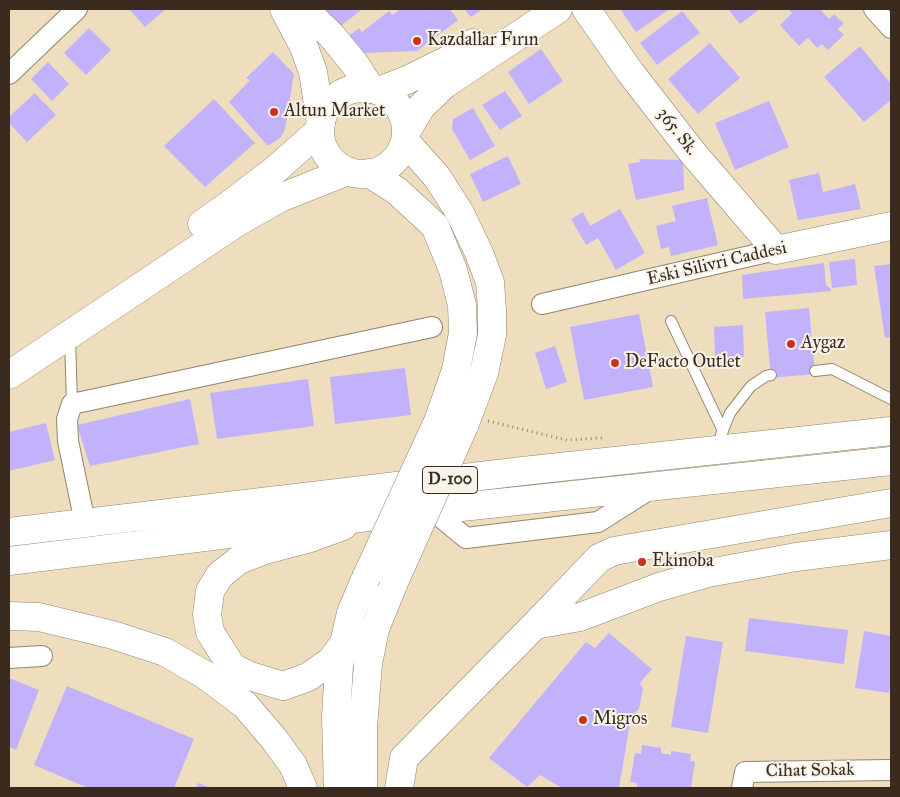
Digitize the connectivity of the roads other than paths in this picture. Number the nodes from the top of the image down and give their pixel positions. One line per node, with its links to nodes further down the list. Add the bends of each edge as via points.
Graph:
1 (77, 9): 9 (street)
2 (284, 9): 11 (main road, via 313,72)
3 (304, 9): 10 (main road, via 331,35)
4 (530, 9): 10 (main road, via 450,59 407,80)
5 (558, 9): 12 (main road, via 445,84 422,107)
6 (586, 9): 15 (main road, 365. Sk., via 692,152)
7 (874, 9): 8 (street)
8 (891, 28)
9 (9, 74)
10 (375, 90): 11 (main road, via 359,88 345,92 325,111); 12 (main road, via 399,107)
11 (321, 126): 13 (main road, via 322,144 329,156 338,166); 20 (main road, via 275,170 230,205)
12 (406, 136): 13 (main road, via 400,154 391,164 379,171); 26 (main road, via 460,212 490,282 492,335 484,373)
13 (359, 172): 19 (main road, via 280,198 236,223); 26 (main road, via 396,190 435,226 453,270 462,305 463,333 456,370)
14 (891, 226): 15 (main road, Eski Silivri Caddesi)
15 (776, 250): 16 (street, Eski Silivri Caddesi)
16 (542, 304)
17 (671, 321): 28 (lane)
18 (432, 327): 25 (street)
19 (69, 335): 22 (main road); 25 (lane)
20 (9, 354)
21 (815, 371): 24 (lane, via 832,369)
22 (9, 375)
23 (771, 376): 28 (lane, via 751,386 730,413)
24 (891, 399)
25 (72, 404): 32 (street, via 67,419 68,441)
26 (457, 420): 38 (main road, bridge, via 365,580 351,613); 44 (main road, bridge, via 376,629 368,664)
27 (891, 431): 28 (main road, D-100)
28 (719, 441): 32 (main road, D-100)
29 (891, 461): 31 (main road, D-100)
30 (891, 503): 37 (main road, via 614,551 598,558)
31 (368, 517): 35 (main road, D-100); 38 (main road, via 239,560 220,575 210,591 207,615 210,632 232,667 250,676 283,686 308,677 331,661)
32 (85, 523): 33 (main road, D-100)
33 (9, 532)
34 (891, 545): 37 (main road, via 796,557 708,573 659,587 580,618)
35 (9, 561)
36 (9, 616): 42 (main road, via 39,617 113,635 165,652 205,675 244,705 274,739 293,765)
37 (535, 626): 45 (main road, via 404,758)
38 (344, 643): 43 (main road, via 339,665 336,717)
39 (42, 656): 40 (street)
40 (9, 658)
41 (891, 770): 46 (street, Cihat Sokak, via 745,772)
42 (303, 788)
43 (338, 788)
44 (363, 788)
45 (399, 788)
46 (742, 788)

